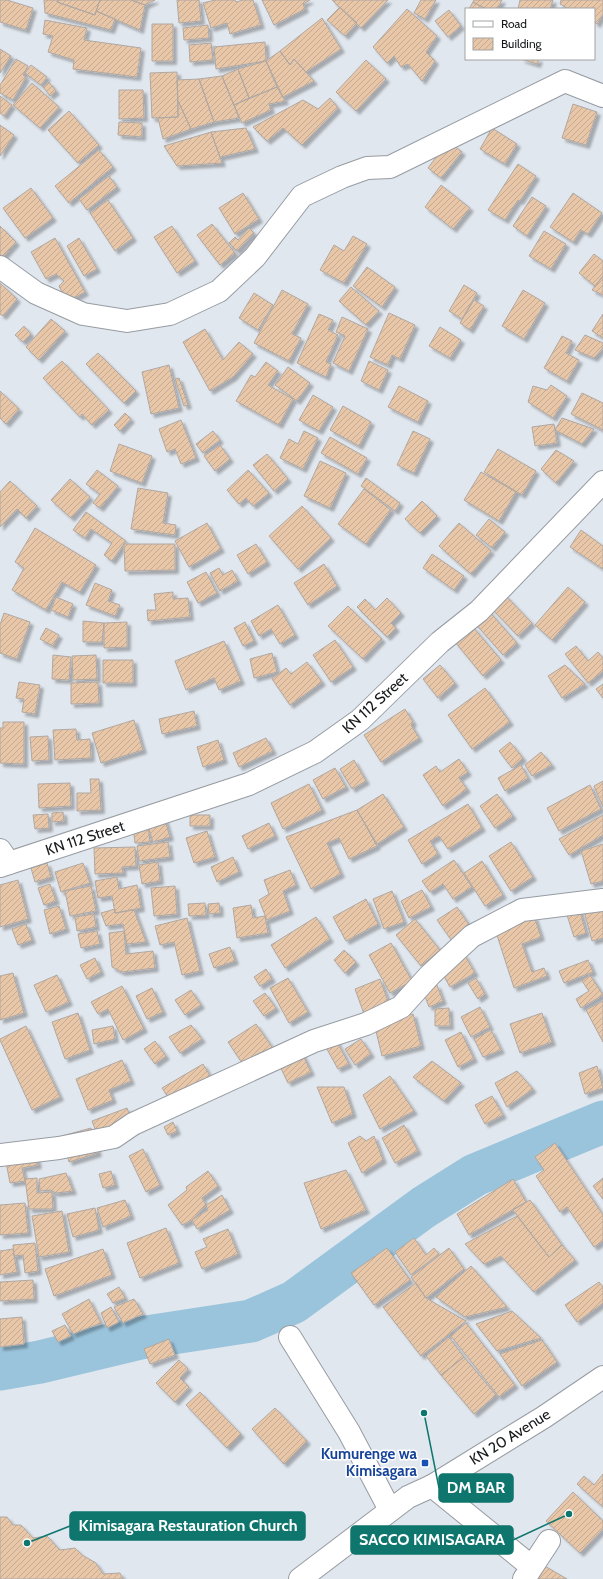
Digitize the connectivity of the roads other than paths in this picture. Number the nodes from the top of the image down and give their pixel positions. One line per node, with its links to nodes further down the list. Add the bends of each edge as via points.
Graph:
1 (603, 96): 2 (street, via 565,81 390,167 367,168 302,196 255,257 219,291 170,314 127,321 83,314 36,293)
2 (0, 267)
3 (603, 482): 4 (street, KN 112 Street, via 479,611 440,642 360,720 315,752 249,784)
4 (3, 860)
5 (603, 900): 6 (street, via 522,910 472,936 430,975 401,1007 366,1024 314,1041 133,1124 114,1137 59,1148)
6 (0, 1155)
7 (290, 1337): 10 (street, via 349,1432)
8 (603, 1377): 9 (street, KN 20 Avenue, via 544,1417)
9 (432, 1486): 10 (street, KN 20 Avenue, via 408,1497); 12 (street)
10 (390, 1510): 13 (street, KN 20 Avenue)
11 (549, 1541): 12 (street)
12 (528, 1573)
13 (300, 1579)

